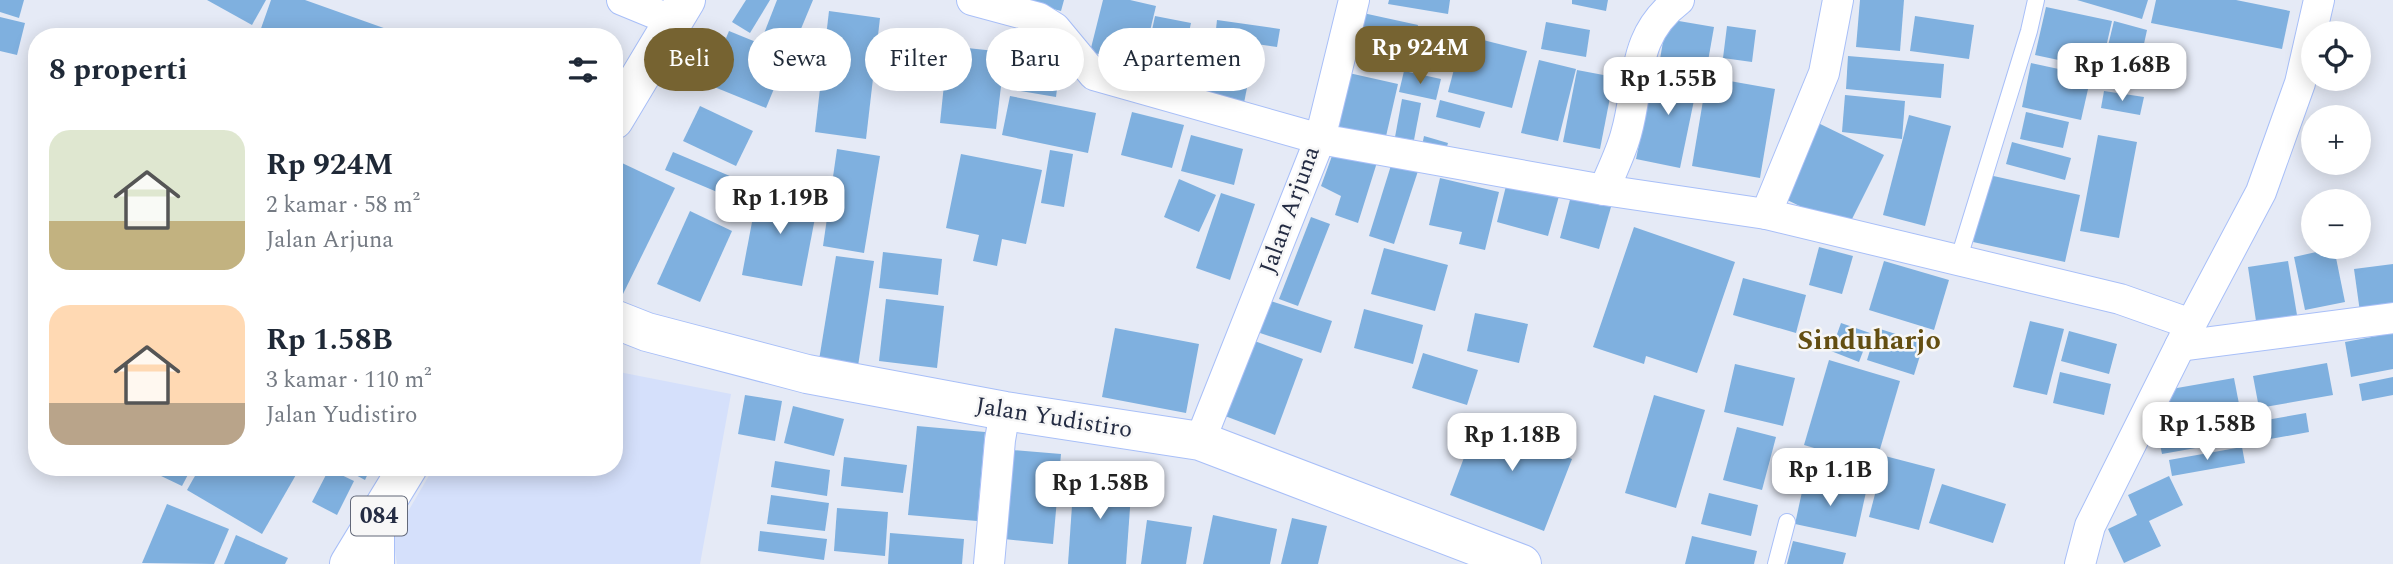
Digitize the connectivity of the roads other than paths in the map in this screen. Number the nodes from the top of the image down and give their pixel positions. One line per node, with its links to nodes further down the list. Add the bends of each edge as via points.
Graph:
1 (622, 0): 8 (street)
2 (972, 0): 10 (street, Jalan Arjuna, via 1039,18 1055,28 1094,75)
3 (1354, 0): 10 (street)
4 (1679, 0): 11 (street, via 1653,25 1641,51 1626,134)
5 (1838, 0): 12 (street, via 1824,73)
6 (2036, 0): 13 (lane)
7 (2319, 0): 16 (street, via 2300,83 2261,191)
8 (680, 10): 9 (street)
9 (623, 105)
10 (1320, 139): 11 (street); 18 (street, Jalan Arjuna)
11 (1604, 190): 12 (street)
12 (1766, 214): 13 (street)
13 (1958, 261): 16 (street, via 2120,299)
14 (2393, 318): 16 (street)
15 (623, 322): 17 (street, Jalan Yudistiro, via 807,374)
16 (2185, 335): 27 (street, via 2090,526)
17 (1005, 411): 18 (street, Jalan Yudistiro); 25 (street)
18 (1200, 441): 22 (street, Jalan Yudistiro)
19 (403, 476): 21 (street, 084)
20 (1787, 522): 26 (lane)
21 (375, 524): 23 (street, 084); 24 (street)
22 (1511, 562)
23 (349, 564)
24 (375, 564)
25 (989, 564)
26 (1776, 564)
27 (2080, 564)

